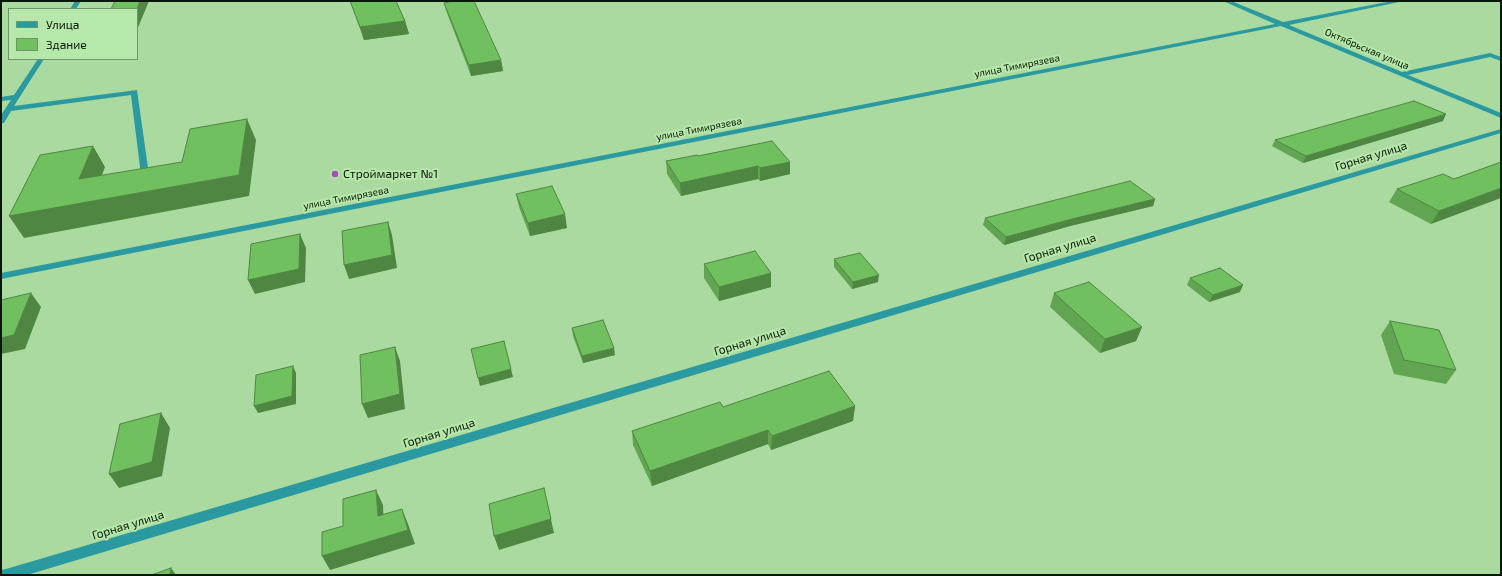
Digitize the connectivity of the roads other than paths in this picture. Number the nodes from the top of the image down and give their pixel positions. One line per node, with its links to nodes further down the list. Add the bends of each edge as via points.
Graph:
1 (1226, 1): 3 (street, Октябрьская улица)
2 (1401, 1): 3 (street, улица Тимирязева)
3 (1283, 24): 6 (street, Октябрьская улица); 14 (street, улица Тимирязева)
4 (1501, 59): 6 (street, via 1490,55)
5 (40, 60): 7 (street)
6 (1402, 74): 10 (street, Октябрьская улица)
7 (16, 97): 8 (street); 9 (street)
8 (1, 99)
9 (9, 109): 11 (street); 13 (street, via 134,92)
10 (1501, 116)
11 (1, 121)
12 (1501, 131): 15 (street, Горная улица)
13 (145, 176)
14 (1, 276)
15 (6, 575)

